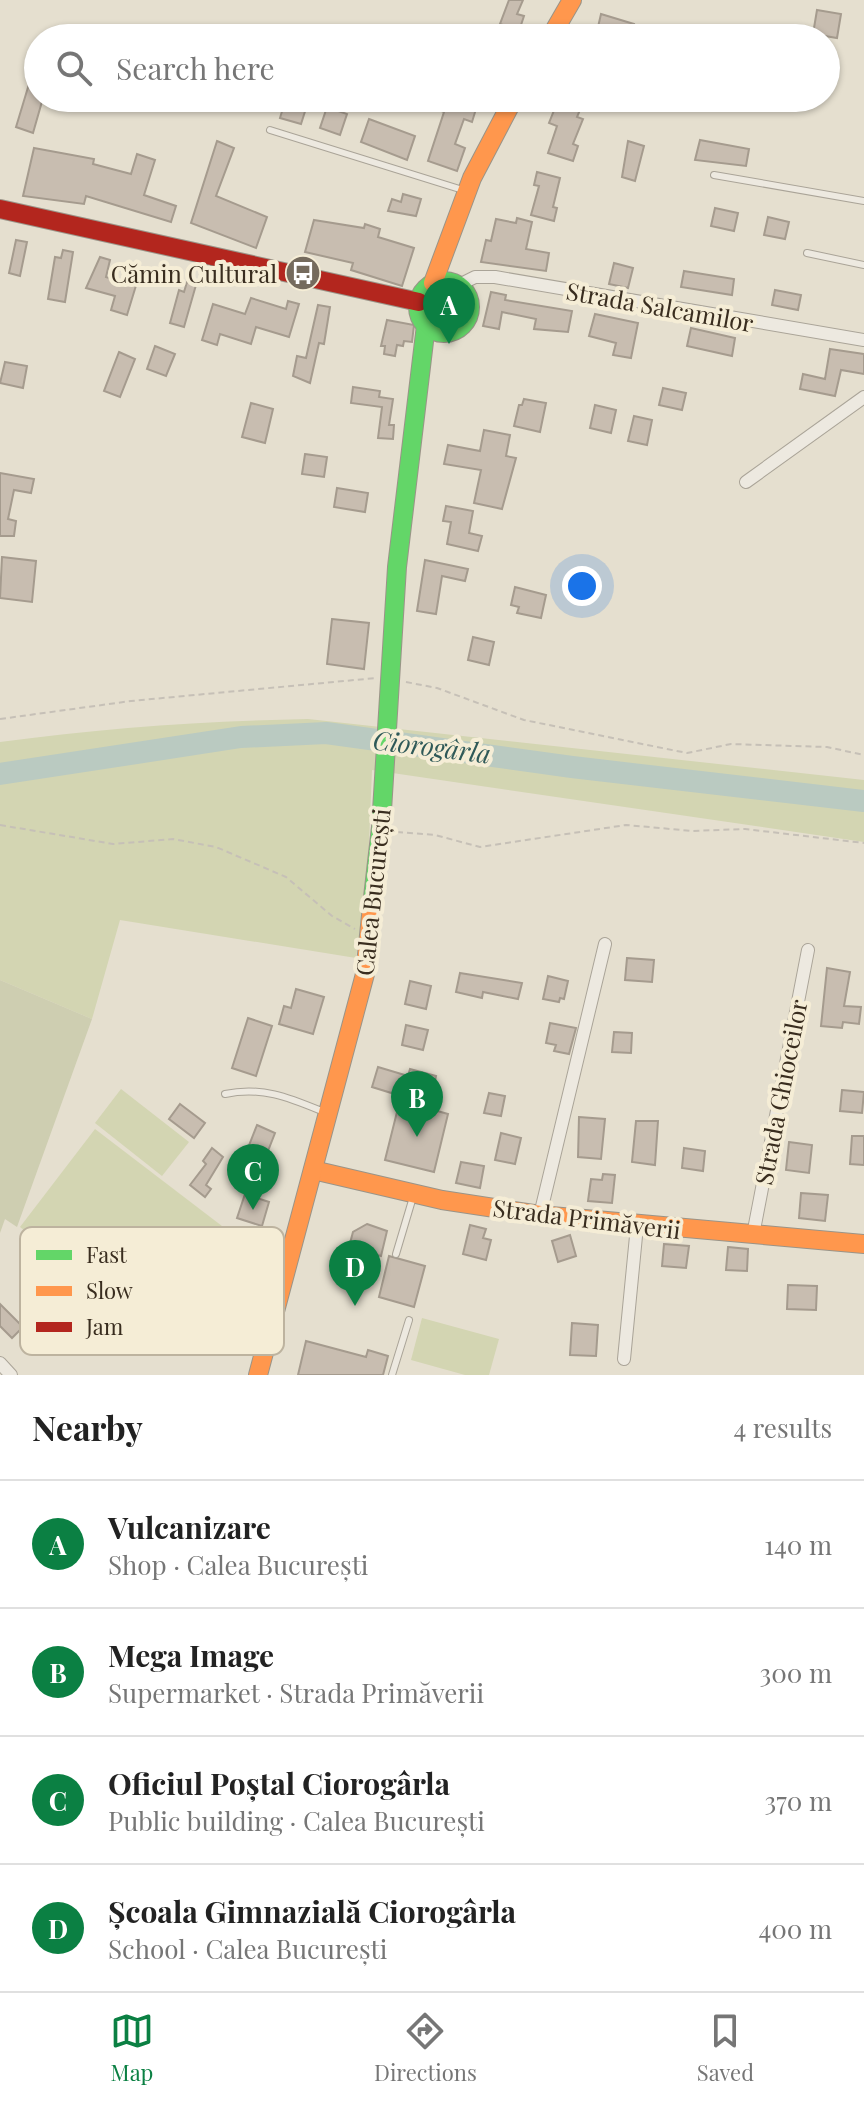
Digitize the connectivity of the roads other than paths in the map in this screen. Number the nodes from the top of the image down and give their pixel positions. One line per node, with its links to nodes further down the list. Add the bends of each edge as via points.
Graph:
1 (572, 0): 2 (main road)
2 (558, 24)
3 (507, 112): 6 (main road)
4 (270, 130): 6 (lane)
5 (714, 175): 7 (lane)
6 (466, 191): 9 (main road)
7 (864, 201)
8 (0, 209): 14 (main road)
9 (457, 217): 12 (main road); 13 (main road)
10 (807, 253): 11 (lane)
11 (864, 265)
12 (433, 283): 13 (main road); 14 (main road)
13 (456, 283): 15 (main road, via 468,296 469,314 459,328); 16 (street, Strada Salcamilor, via 495,277)
14 (419, 302): 15 (main road, via 419,315)
15 (434, 329): 22 (main road, Calea București, via 418,397 397,567 371,935)
16 (864, 340)
17 (864, 397): 18 (street)
18 (746, 482)
19 (605, 944): 25 (street)
20 (808, 950): 27 (street, Strada Ghioceilor)
21 (225, 1094): 22 (lane, via 269,1091)
22 (329, 1114): 23 (main road, Calea București)
23 (313, 1170): 24 (main road, Strada Primăverii); 30 (main road, Calea București)
24 (414, 1194): 25 (main road, Strada Primăverii); 29 (lane)
25 (540, 1215): 26 (main road, Strada Primăverii)
26 (637, 1226): 27 (main road, Strada Primăverii); 33 (street)
27 (753, 1235): 28 (main road, Strada Primăverii)
28 (864, 1244)
29 (396, 1254)
30 (284, 1278)
31 (409, 1320): 37 (lane)
32 (263, 1355): 36 (main road, Calea București)
33 (624, 1359)
34 (0, 1363): 35 (street)
35 (11, 1375)
36 (258, 1375)
37 (392, 1375)

